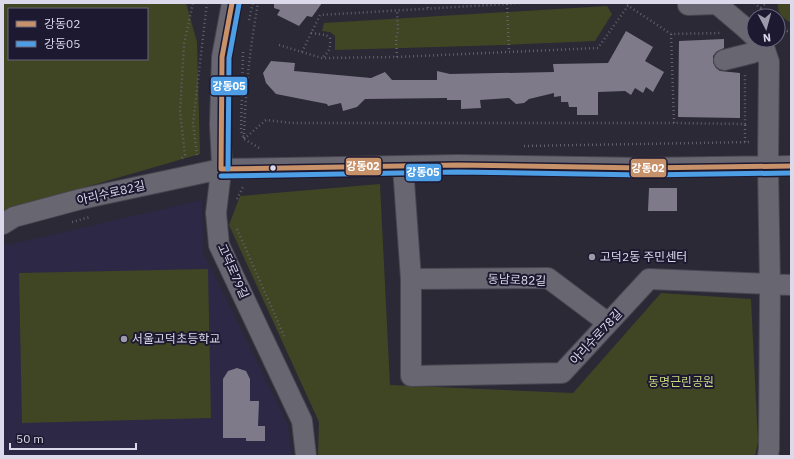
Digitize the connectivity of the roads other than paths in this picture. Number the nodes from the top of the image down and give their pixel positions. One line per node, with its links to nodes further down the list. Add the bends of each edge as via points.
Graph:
1 (232, 3): 10 (street, 고덕로79길, via 222,57)
2 (688, 5): 3 (street, via 717,4)
3 (746, 29)
4 (755, 48): 6 (street, via 752,53)
5 (762, 48): 7 (street, via 769,62)
6 (732, 58)
7 (768, 166): 8 (street); 9 (street); 13 (street)
8 (791, 166)
9 (403, 167): 10 (street); 12 (street)
10 (221, 169): 11 (street, 아리수로82길, via 81,199 14,217); 16 (street, 고덕로79길, via 216,213 219,244 302,421)
11 (3, 224)
12 (411, 279): 15 (street, 동남로82길, via 548,278); 15 (street, 아리수로78길, via 411,376 562,373)
13 (770, 285): 14 (street, 아리수로78길); 15 (street, 아리수로78길, via 649,279); 17 (street)
14 (791, 285)
15 (608, 323)
16 (306, 456)
17 (768, 456)

